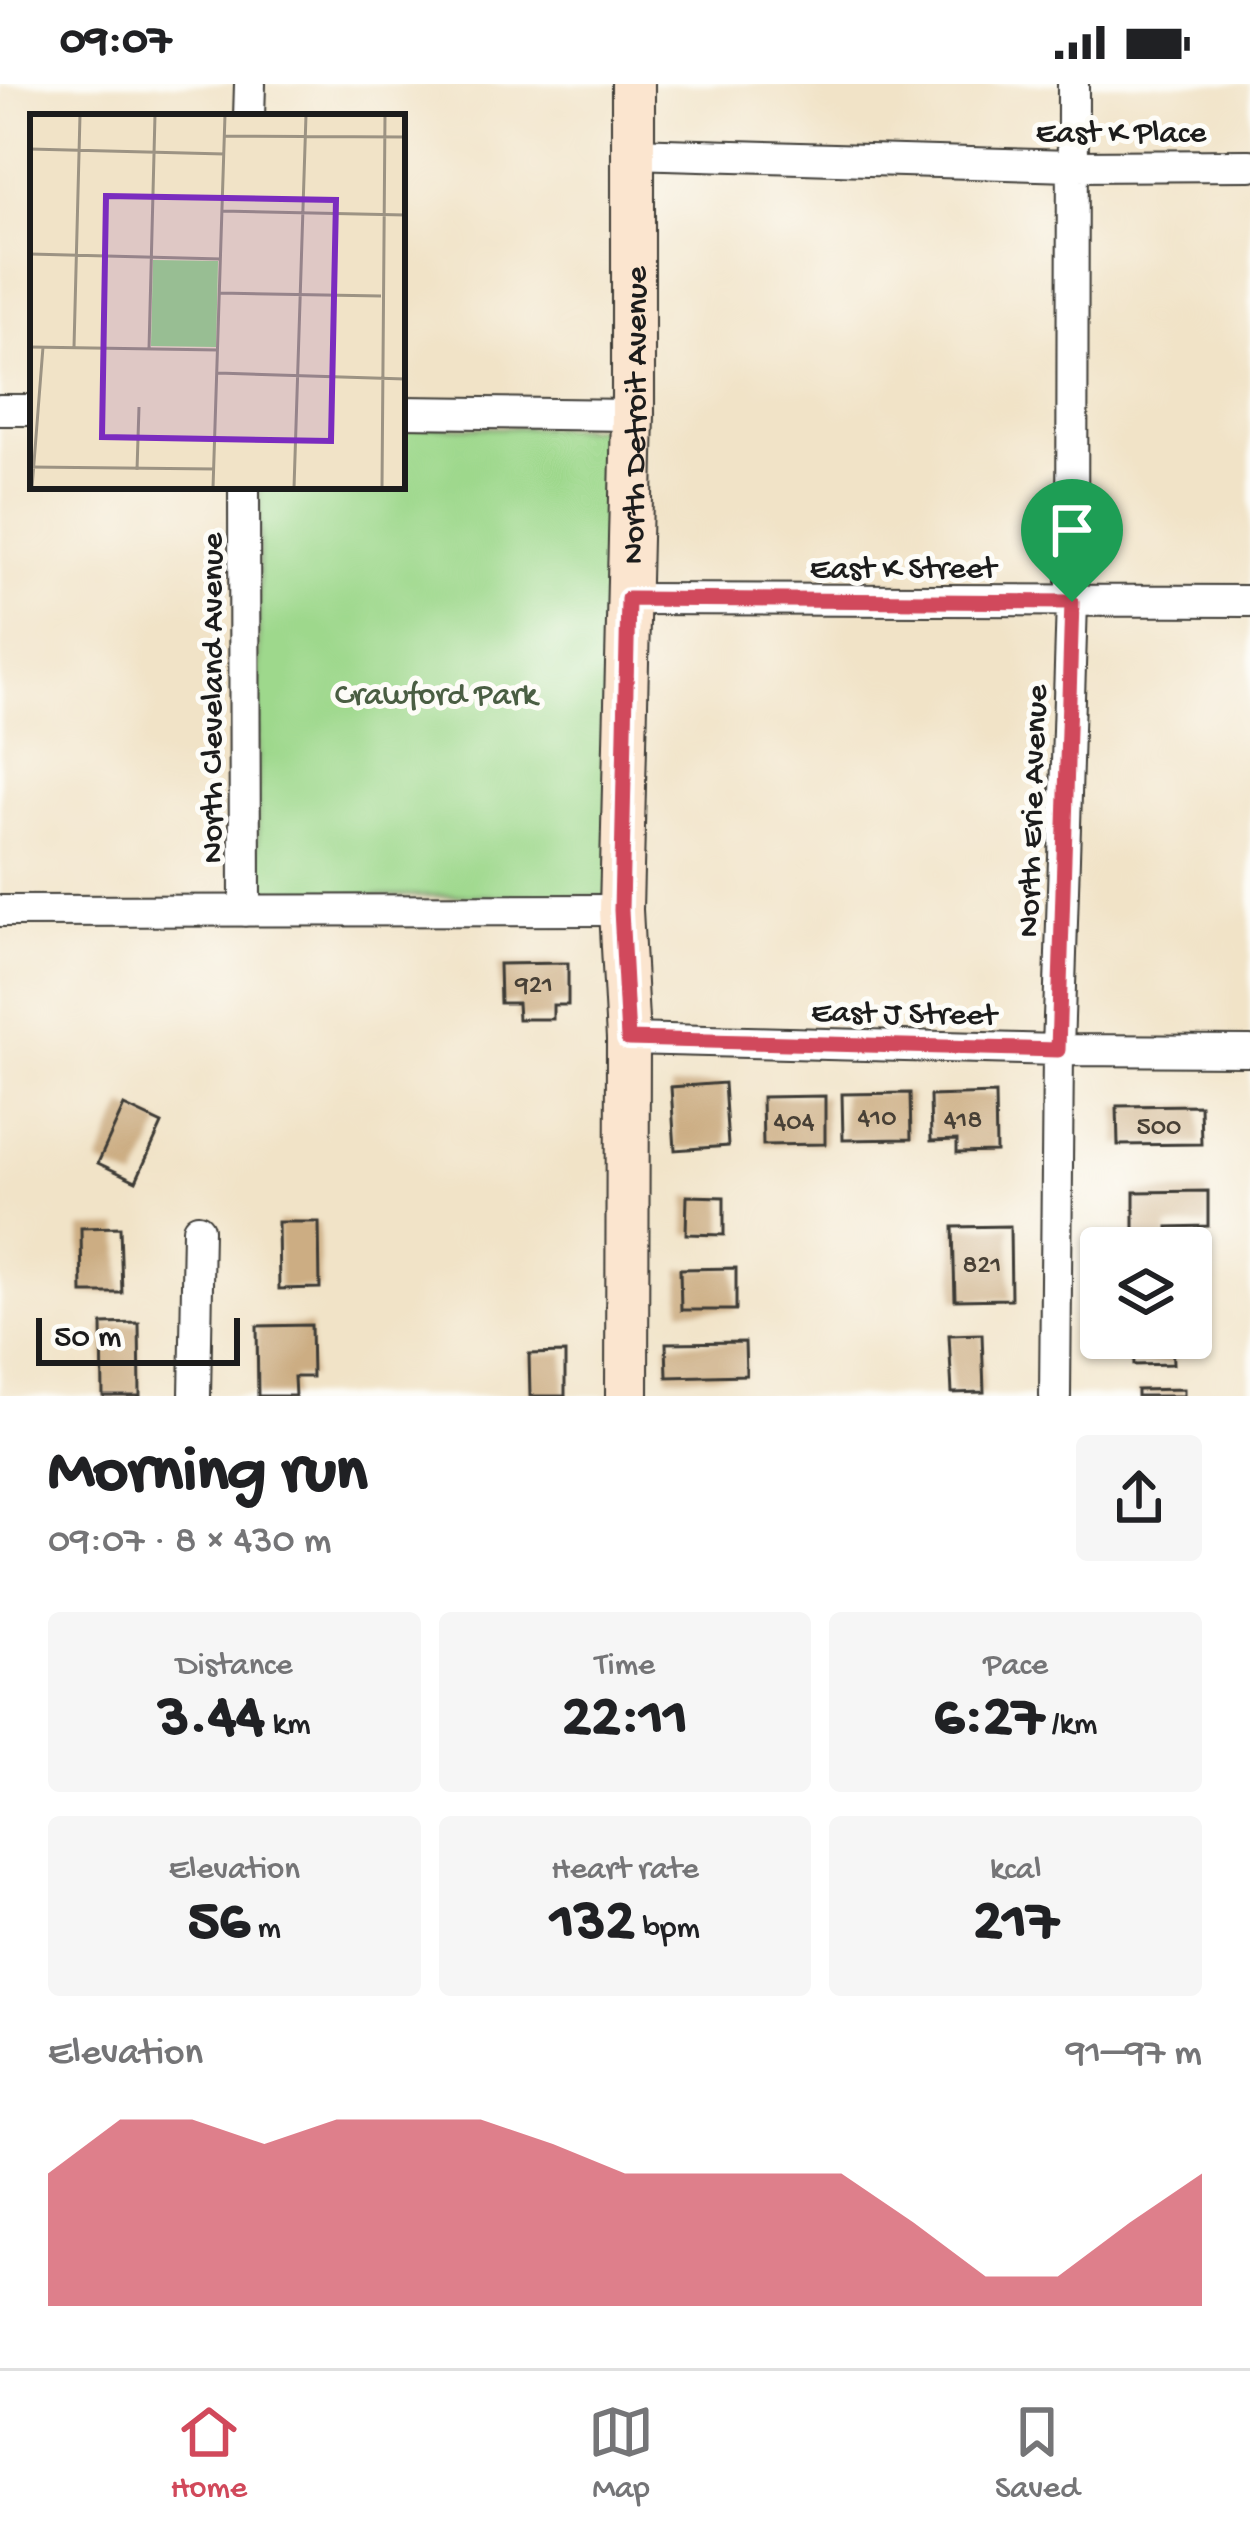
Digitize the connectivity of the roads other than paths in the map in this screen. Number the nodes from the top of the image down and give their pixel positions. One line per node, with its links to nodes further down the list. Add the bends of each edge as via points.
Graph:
1 (250, 84): 4 (street)
2 (633, 84): 5 (street, North Detroit Avenue)
3 (1072, 84): 7 (street, North Erie Avenue)
4 (249, 114)
5 (632, 153): 7 (street, East K Place); 9 (street, North Detroit Avenue)
6 (1250, 164): 7 (street, East K Place)
7 (1071, 166): 13 (street, North Erie Avenue)
8 (405, 412): 9 (street)
9 (633, 415): 11 (street, North Detroit Avenue)
10 (244, 489): 14 (street, North Cleveland Avenue)
11 (628, 599): 13 (street, East K Street); 15 (street, North Detroit Avenue)
12 (1250, 601): 13 (street, East K Street)
13 (1072, 602): 18 (street, North Erie Avenue)
14 (245, 910): 15 (street); 16 (street)
15 (621, 910): 17 (street, North Detroit Avenue)
16 (0, 911)
17 (628, 1039): 18 (street, East J Street); 22 (street, North Detroit Avenue)
18 (1058, 1050): 19 (street, East J Street); 23 (street, North Erie Avenue)
19 (1250, 1051)
20 (198, 1229): 21 (street)
21 (195, 1396)
22 (627, 1396)
23 (1055, 1396)

